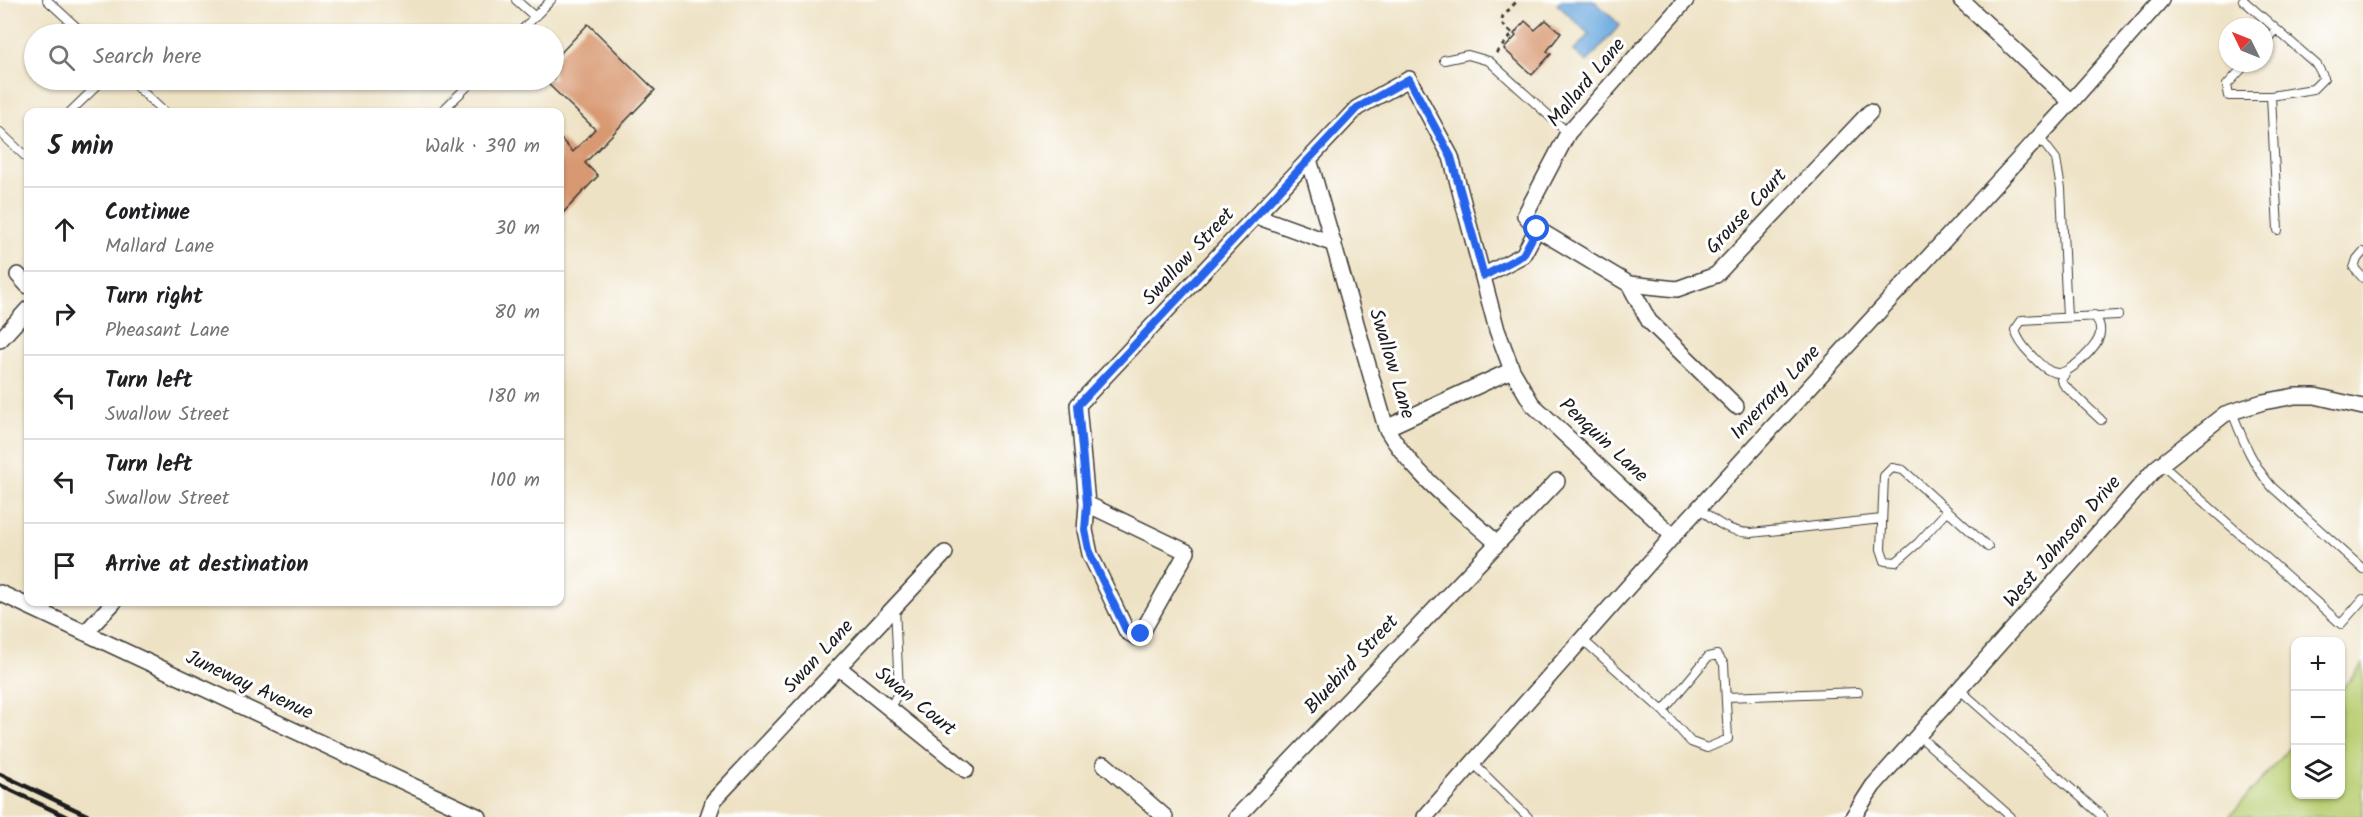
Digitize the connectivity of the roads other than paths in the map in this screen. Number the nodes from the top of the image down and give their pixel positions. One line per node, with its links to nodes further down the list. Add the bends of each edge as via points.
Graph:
1 (47, 0): 9 (lane)
2 (516, 0): 8 (lane)
3 (551, 0): 8 (lane)
4 (1686, 0): 26 (street, Mallard Lane)
5 (2161, 0): 20 (street, Inverrary Lane)
6 (2243, 0): 11 (lane)
7 (1966, 1): 20 (street)
8 (535, 17): 10 (lane)
9 (73, 24)
10 (528, 24)
11 (2276, 29): 12 (lane); 19 (lane, via 2317,64 2324,78 2313,89)
12 (2273, 32)
13 (1444, 60): 26 (lane, via 1468,55 1489,61)
14 (2239, 72): 19 (lane, via 2227,85 2229,96)
15 (1409, 79): 29 (street, Swallow Street, via 1357,108); 35 (street, Penquin Lane, via 1451,157)
16 (93, 90): 21 (lane)
17 (141, 90): 22 (lane)
18 (464, 90): 23 (lane)
19 (2271, 96): 32 (lane)
20 (2071, 102): 27 (street, Inverrary Lane)
21 (74, 108)
22 (160, 108)
23 (445, 108)
24 (1870, 112): 37 (street, Grouse Court, via 1716,275 1677,289)
25 (0, 132): 28 (lane)
26 (1568, 133): 31 (street, Mallard Lane, via 1526,215)
27 (2039, 137): 41 (lane, via 2056,159 2061,189); 53 (street, Inverrary Lane)
28 (24, 153)
29 (1309, 159): 30 (street, Swallow Street); 33 (street, Swallow Lane)
30 (1256, 216): 33 (street); 52 (street, Swallow Street, via 1078,405)
31 (1537, 229): 35 (street, via 1523,255); 37 (street)
32 (2278, 230)
33 (1334, 244): 49 (street, Swallow Lane)
34 (2363, 252): 36 (lane, via 2354,268)
35 (1484, 276): 44 (street, Penquin Lane)
36 (2363, 278)
37 (1629, 284): 45 (street, via 1649,321)
38 (24, 313): 42 (street)
39 (2094, 315): 40 (lane); 41 (lane); 43 (lane, via 2100,324 2097,342)
40 (2118, 315)
41 (2067, 317): 43 (lane, via 2022,320 2015,330 2022,345 2047,370 2058,373)
42 (0, 340)
43 (2069, 368): 48 (lane, via 2061,380 2064,385)
44 (1512, 370): 49 (street); 56 (street, Penquin Lane, via 1532,404)
45 (1736, 406)
46 (2363, 407): 47 (street, West Johnson Drive, via 2315,396 2295,396)
47 (2232, 412): 50 (street, West Johnson Drive); 60 (lane, via 2259,472)
48 (2101, 420)
49 (1386, 428): 57 (street, Swallow Lane, via 1424,477)
50 (2161, 464): 62 (lane, via 2341,624); 70 (street, West Johnson Drive)
51 (1557, 481): 57 (street, Bluebird Street)
52 (1087, 504): 52 (street, Swallow Street, via 1085,530 1090,554 1127,632 1136,637 1187,552)
53 (1699, 508): 55 (lane, via 1723,528 1737,533); 56 (street, Inverrary Lane)
54 (1947, 511): 55 (lane, via 1903,470 1892,468 1884,476); 55 (lane, via 1896,562 1885,561 1881,549); 58 (lane)
55 (1882, 519)
56 (1673, 536): 68 (street, Inverrary Lane)
57 (1497, 543): 82 (street, Bluebird Street)
58 (1989, 547)
59 (945, 554): 66 (street, Swan Lane)
60 (2363, 569)
61 (0, 593): 63 (street, Juneway Avenue)
62 (2363, 599)
63 (24, 604)
64 (28, 606): 67 (street, Juneway Avenue)
65 (110, 606): 67 (street)
66 (895, 607): 69 (street, Swan Lane); 73 (lane, via 899,691)
67 (85, 633): 79 (street, Juneway Avenue)
68 (1583, 640): 74 (lane); 77 (street, Inverrary Lane)
69 (838, 667): 73 (street, Swan Court); 80 (street, Swan Lane, via 714,800)
70 (1960, 690): 75 (street, West Johnson Drive); 87 (lane)
71 (1858, 692): 72 (lane)
72 (1726, 697): 74 (lane, via 1728,739 1707,748 1691,742); 74 (lane, via 1724,664 1717,655 1708,657)
73 (890, 708): 78 (street, Swan Court)
74 (1663, 711)
75 (1919, 736): 85 (street, West Johnson Drive, via 1873,786); 86 (lane)
76 (1104, 764): 81 (street)
77 (1473, 764): 83 (street, Inverrary Lane); 84 (lane)
78 (966, 770)
79 (479, 817)
80 (708, 817)
81 (1165, 817)
82 (1237, 817)
83 (1425, 817)
84 (1528, 817)
85 (1853, 817)
86 (2011, 817)
87 (2103, 817)

